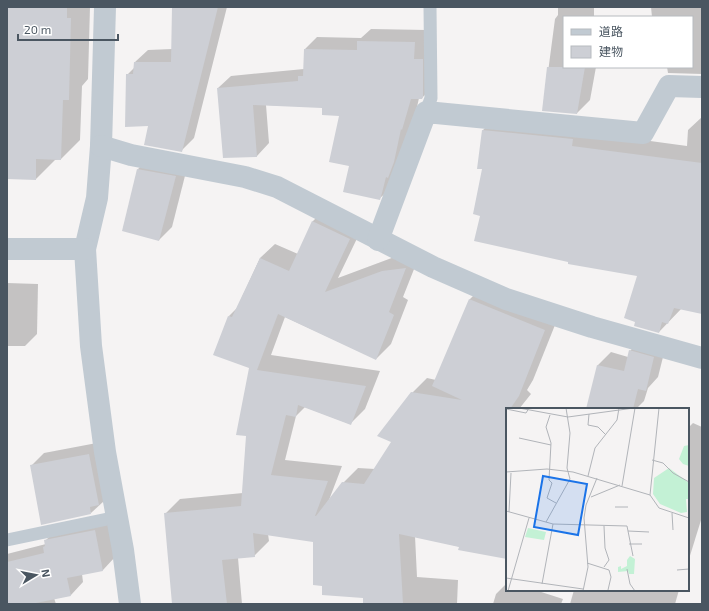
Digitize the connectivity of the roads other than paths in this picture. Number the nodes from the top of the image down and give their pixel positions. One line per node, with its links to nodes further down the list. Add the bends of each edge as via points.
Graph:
1 (105, 7): 5 (street)
2 (430, 7): 4 (lane, via 431,98)
3 (702, 87): 4 (street, via 669,86 643,133)
4 (426, 112): 6 (street)
5 (101, 146): 6 (street, via 131,155 245,177 277,187); 8 (street, via 97,198)
6 (378, 240): 9 (street, via 506,299 592,327)
7 (7, 249): 8 (street)
8 (85, 249): 10 (street, via 91,346 105,452)
9 (702, 358)
10 (117, 517): 11 (lane); 12 (street)
11 (7, 540)
12 (130, 604)

